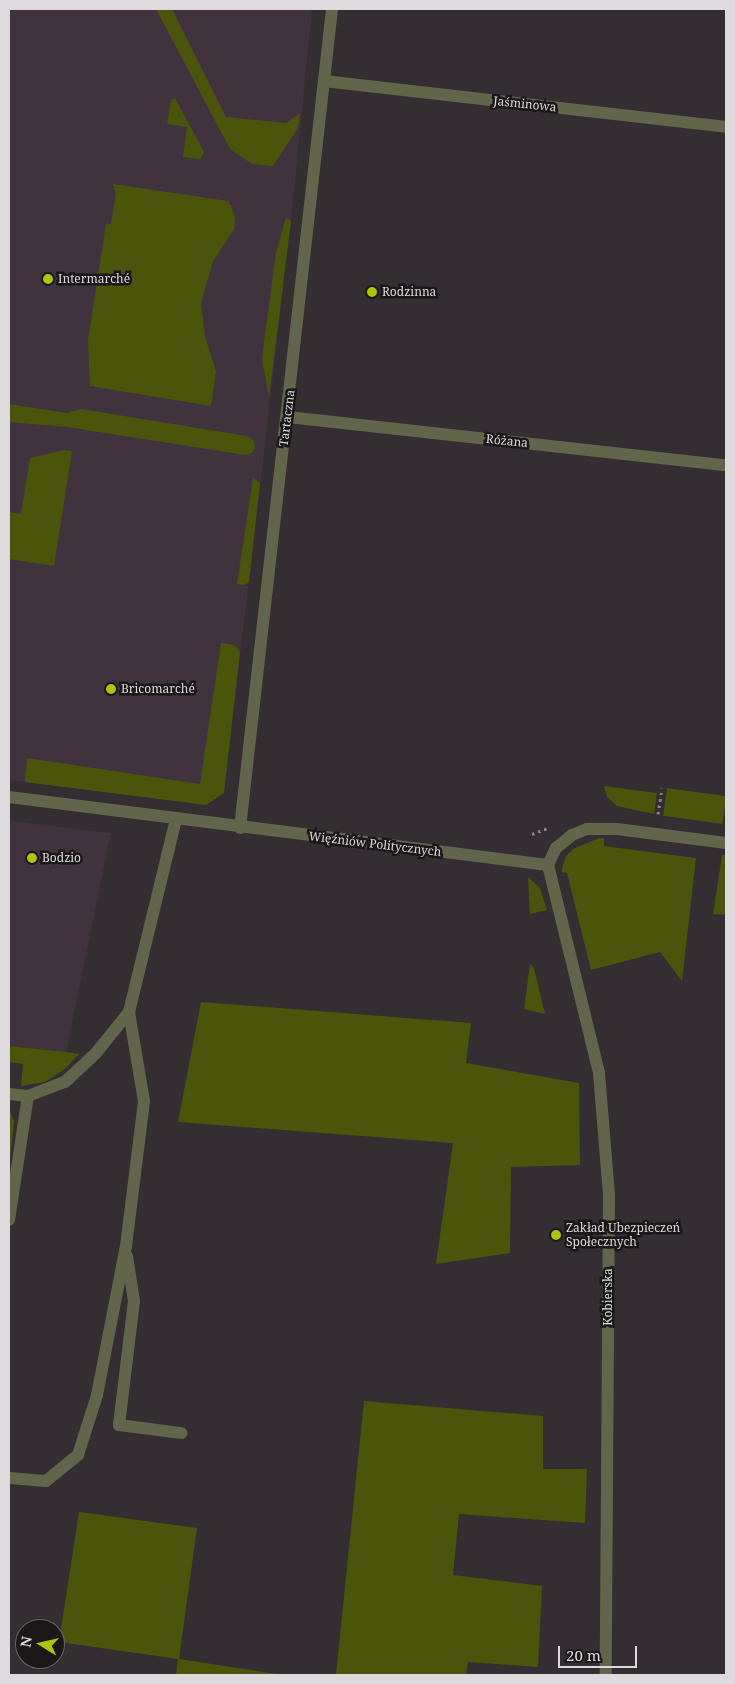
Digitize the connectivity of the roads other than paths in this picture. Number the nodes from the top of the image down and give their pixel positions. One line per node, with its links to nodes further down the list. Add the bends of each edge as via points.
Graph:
1 (332, 9): 2 (street, Tartaczna)
2 (324, 81): 3 (street, Jaśminowa); 4 (street, Tartaczna)
3 (726, 127)
4 (288, 416): 5 (street, Różana); 8 (street, Tartaczna)
5 (726, 465)
6 (9, 797): 7 (street, Więźniów Politycznych)
7 (176, 819): 8 (street, Więźniów Politycznych); 11 (street)
8 (240, 828): 10 (street, Więźniów Politycznych)
9 (726, 844): 10 (street, via 617,829 587,829 572,835 556,848)
10 (548, 865): 18 (street, Kobierska, via 598,1074 609,1195)
11 (129, 1012): 13 (street, via 96,1053 65,1082); 15 (street, via 144,1101)
12 (9, 1094): 13 (street)
13 (28, 1096): 14 (street)
14 (9, 1220)
15 (126, 1246): 16 (street, via 134,1301 118,1425); 17 (street, via 97,1395 78,1455 46,1481)
16 (181, 1433)
17 (10, 1478)
18 (606, 1675)

